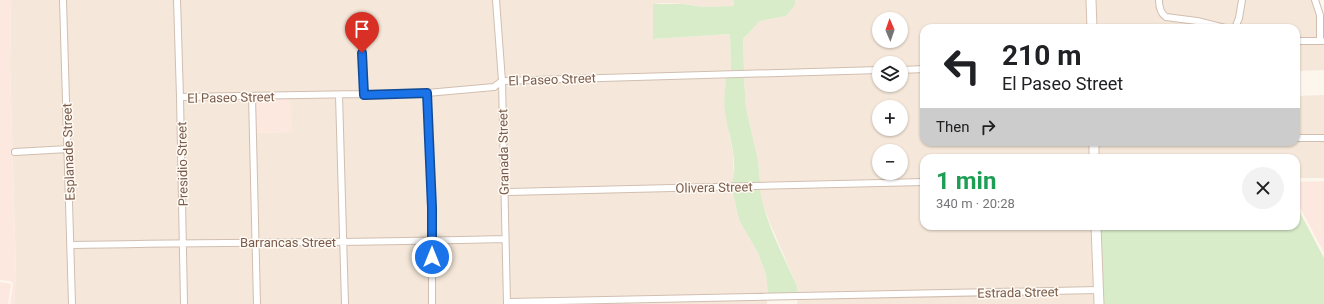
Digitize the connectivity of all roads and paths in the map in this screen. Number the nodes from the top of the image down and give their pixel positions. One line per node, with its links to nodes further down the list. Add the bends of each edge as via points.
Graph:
1 (64, 0): 25 (street, Esplanade Street)
2 (177, 0): 22 (street, Presidio Street)
3 (496, 0): 17 (street, Granada Street)
4 (1091, 0): 8 (street)
5 (1159, 0): 9 (street, via 1159,7 1166,17)
6 (1242, 0): 10 (street)
7 (1315, 0): 13 (street, via 1320,15)
8 (1092, 24)
9 (1209, 24)
10 (1237, 24)
11 (362, 40): 20 (street)
12 (1300, 41): 13 (street)
13 (1322, 41)
14 (920, 69): 16 (street)
15 (872, 70): 17 (street, El Paseo Street)
16 (908, 70)
17 (502, 81): 18 (street, El Paseo Street, via 494,88); 28 (street, Granada Street)
18 (427, 93): 20 (street, El Paseo Street); 31 (street)
19 (339, 95): 20 (street, El Paseo Street); 21 (street, El Paseo Street); 33 (street)
20 (364, 95)
21 (252, 96): 22 (street, El Paseo Street); 32 (street)
22 (180, 97): 34 (street, Presidio Street)
23 (1300, 138): 24 (street)
24 (1324, 138)
25 (68, 149): 26 (street); 35 (street, Esplanade Street)
26 (16, 152)
27 (920, 182): 28 (street, Olivera Street)
28 (504, 192): 30 (street, Granada Street)
29 (1096, 230): 36 (street)
30 (505, 240): 31 (street, Barrancas Street); 37 (street, Granada Street)
31 (432, 241): 33 (street, Barrancas Street); 42 (street)
32 (256, 242): 33 (street, Barrancas Street); 34 (street, Barrancas Street); 40 (street)
33 (343, 242): 41 (street)
34 (183, 243): 35 (street, Barrancas Street); 39 (street, Presidio Street)
35 (71, 246): 38 (street, Esplanade Street)
36 (1098, 290): 37 (street, Estrada Street); 43 (street)
37 (507, 303)
38 (72, 304)
39 (184, 304)
40 (258, 304)
41 (345, 304)
42 (432, 304)
43 (1099, 304)

